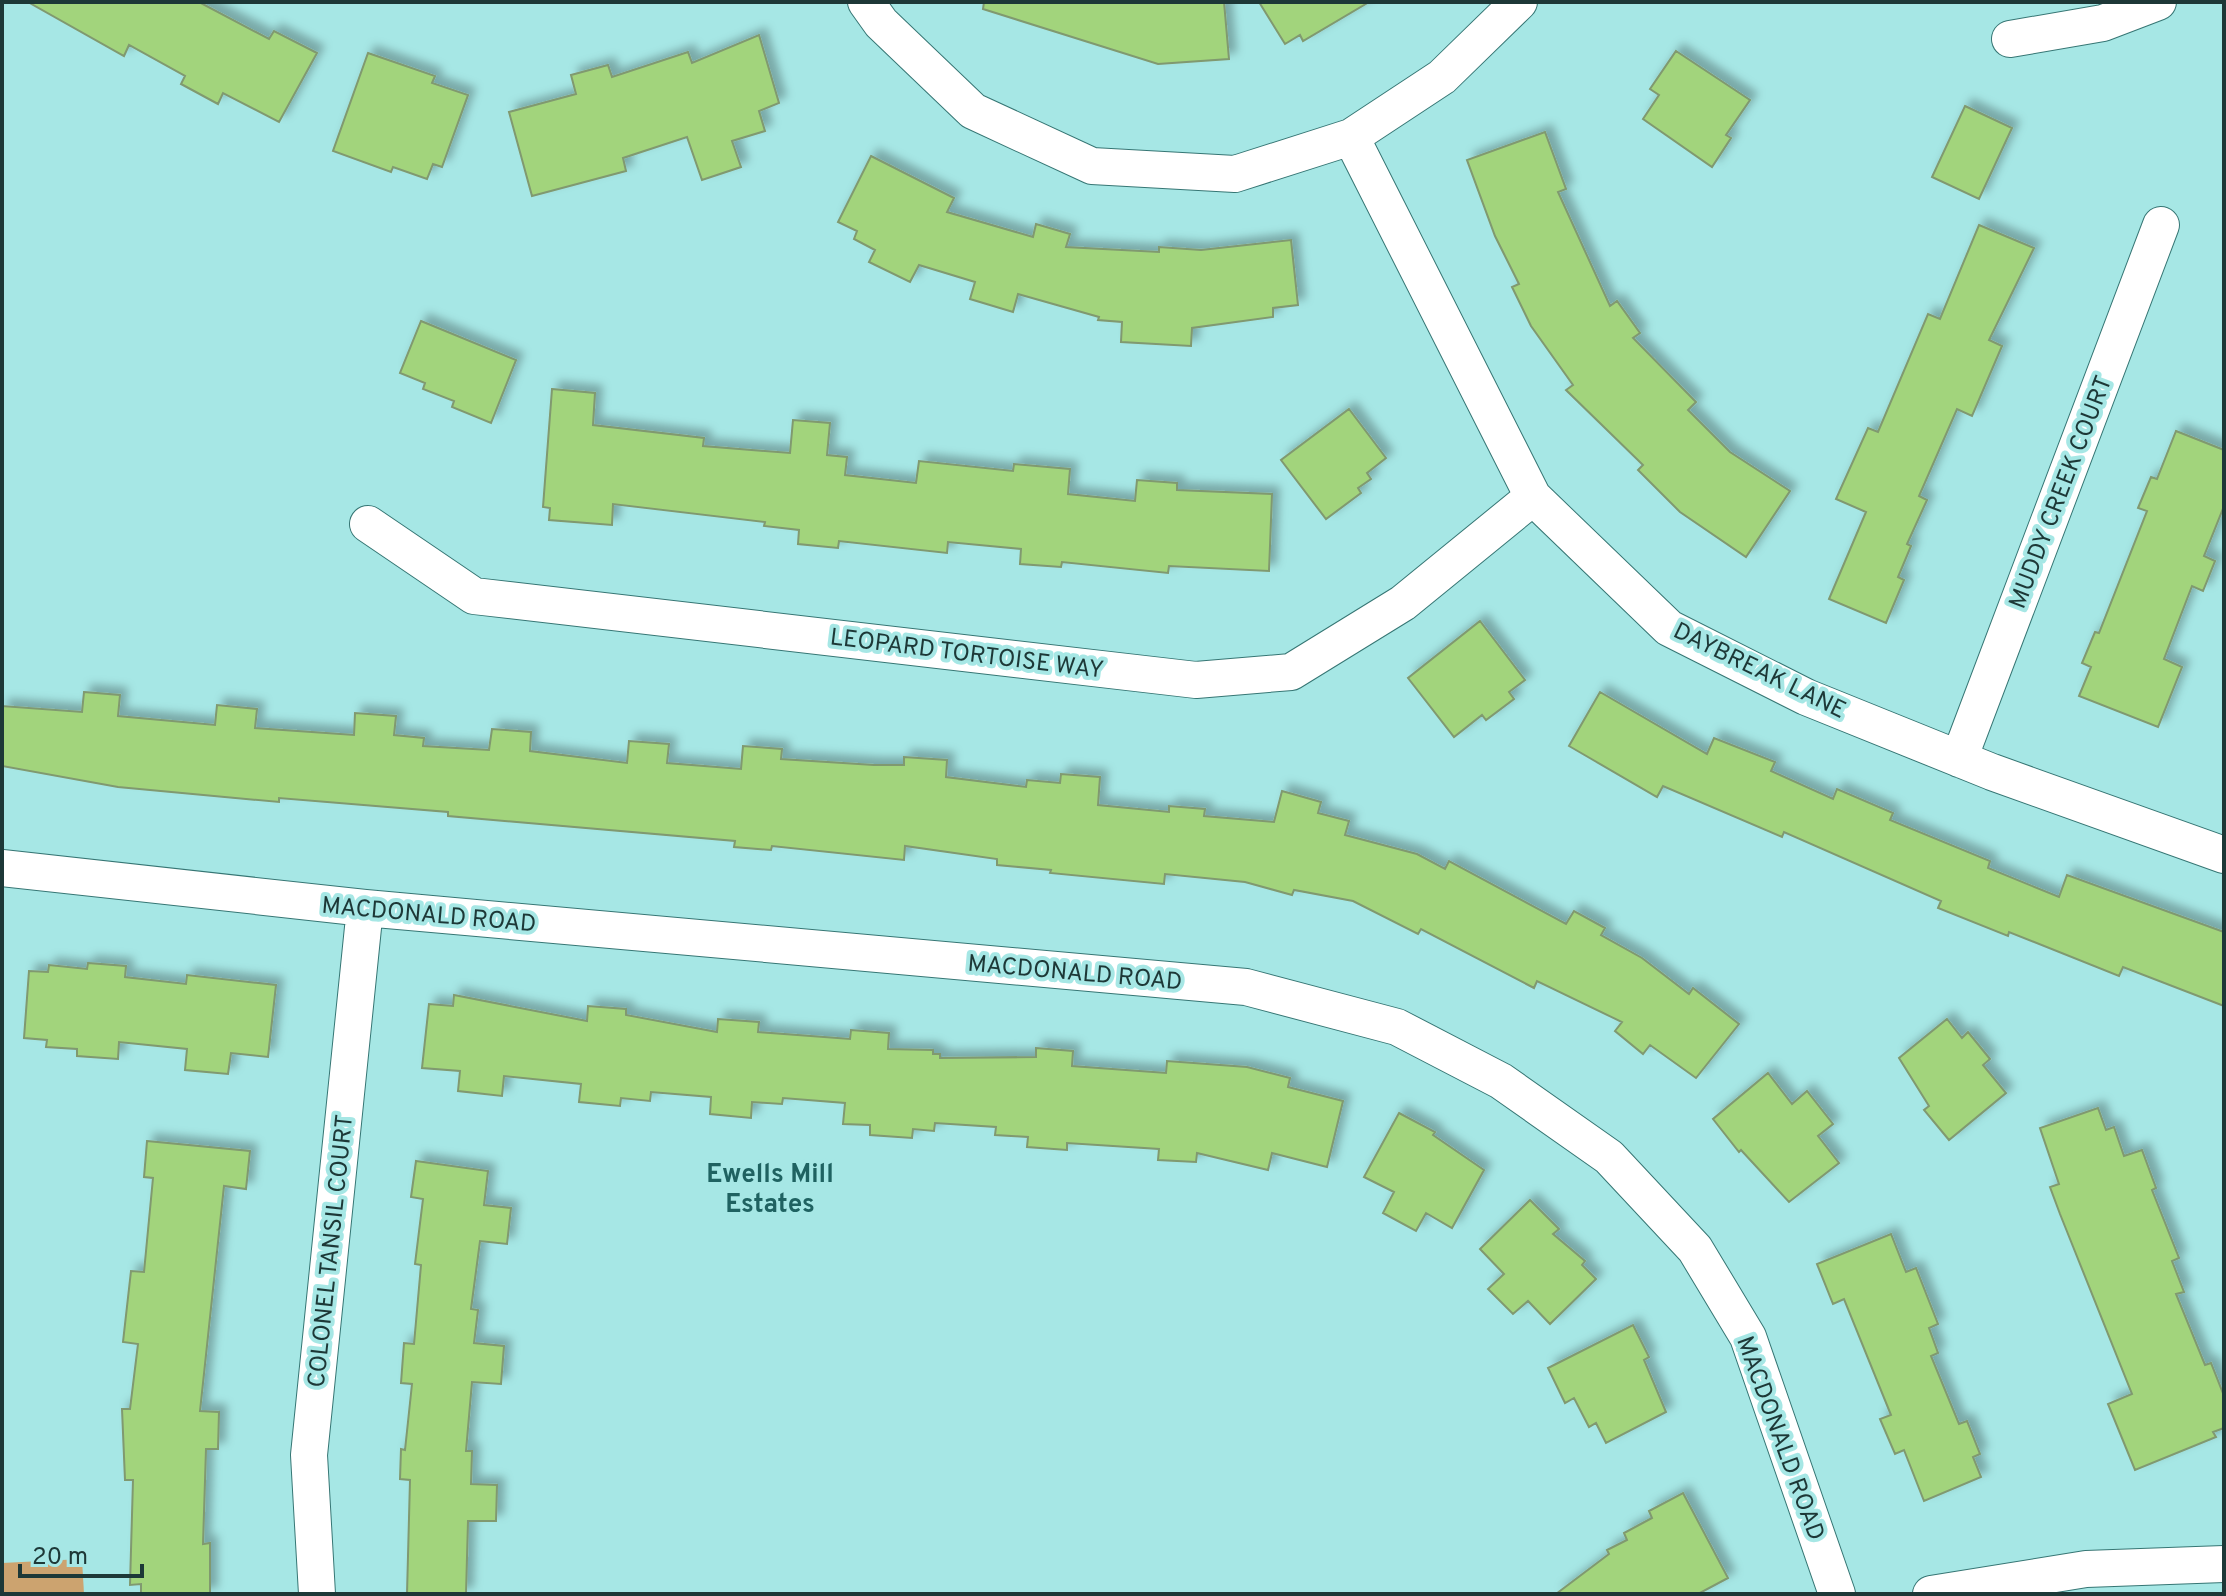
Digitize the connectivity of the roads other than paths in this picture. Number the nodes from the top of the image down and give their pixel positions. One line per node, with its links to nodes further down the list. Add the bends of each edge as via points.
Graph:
1 (866, 2): 5 (street, via 881,23 973,111 1092,166 1235,174)
2 (1519, 2): 5 (street, via 1442,77)
3 (2158, 2): 4 (street, via 2103,23)
4 (2010, 39)
5 (1351, 137): 7 (street, DAYBREAK LANE)
6 (2161, 225): 9 (street, MUDDY CREEK COURT)
7 (1533, 497): 8 (street, LEOPARD TORTOISE WAY, via 1403,603 1291,672 1196,680 474,596); 9 (street, DAYBREAK LANE, via 1669,628 1806,697)
8 (368, 524)
9 (1959, 759): 10 (street, DAYBREAK LANE)
10 (2224, 855)
11 (2, 868): 12 (street, MACDONALD ROAD)
12 (365, 908): 14 (street, COLONEL TANSIL COURT, via 309,1455); 15 (street, MACDONALD ROAD, via 1246,987 1397,1027 1501,1081 1609,1157 1695,1249 1748,1337)
13 (2224, 1564): 16 (street, via 2086,1569)
14 (317, 1594)
15 (1837, 1594)
16 (1931, 1594)

